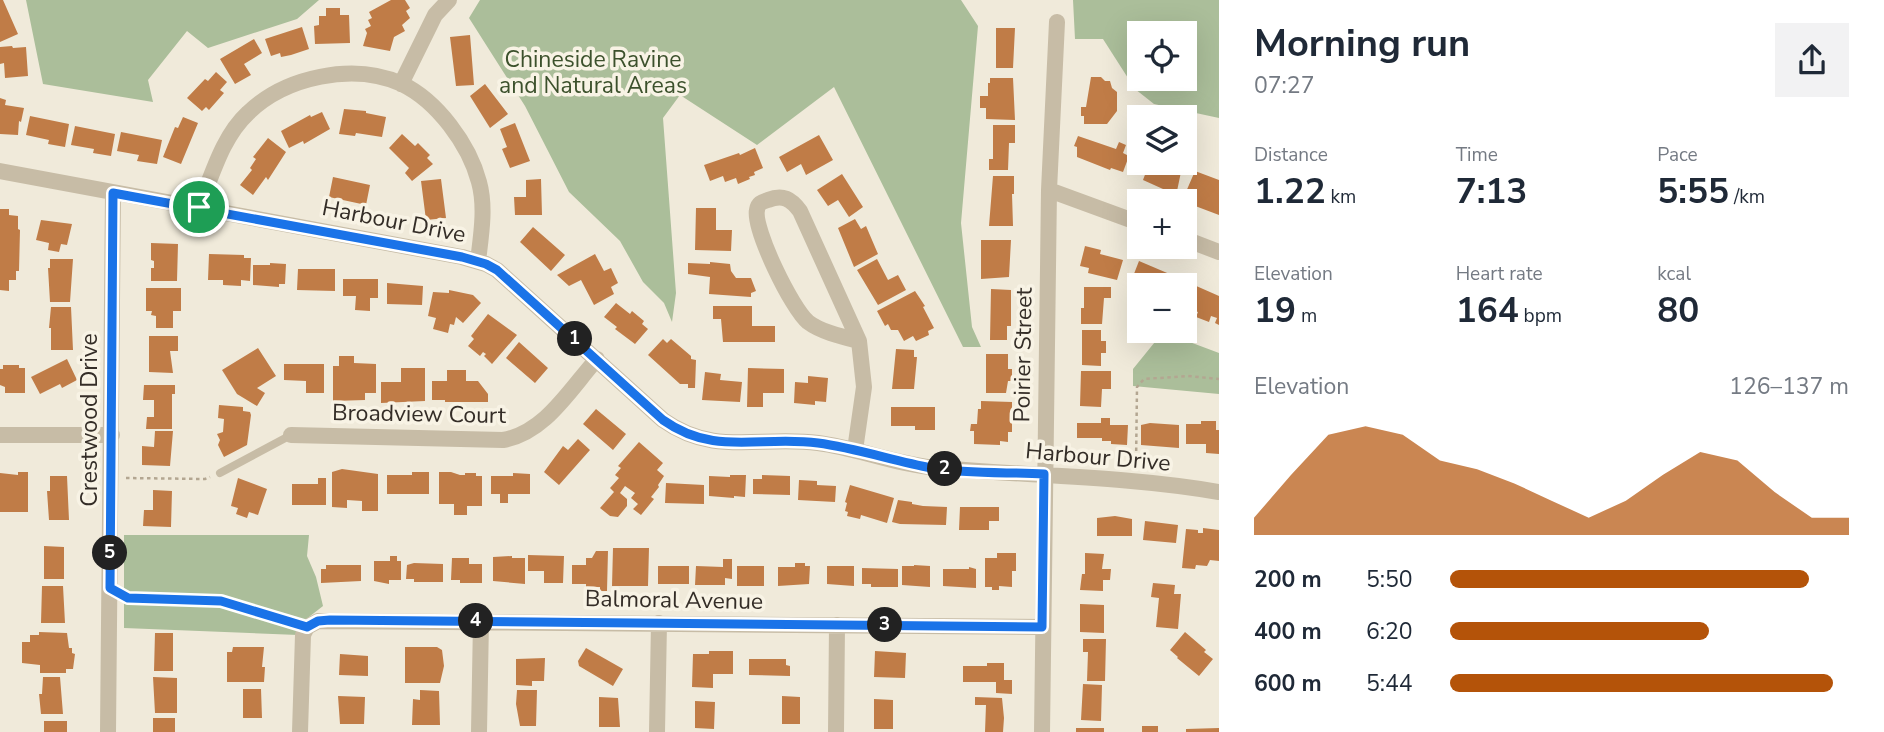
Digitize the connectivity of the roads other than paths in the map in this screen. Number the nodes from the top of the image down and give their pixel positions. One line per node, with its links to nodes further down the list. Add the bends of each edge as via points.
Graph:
1 (449, 0): 3 (street, via 435,15)
2 (1057, 22): 5 (street, Poirier Street)
3 (401, 84): 7 (street, via 373,76 334,75 309,80 266,99 246,114 231,135); 11 (street, via 441,116 473,164 482,197)
4 (0, 171): 6 (street, Harbour Drive)
5 (1049, 190): 8 (street); 19 (street, Poirier Street)
6 (113, 193): 7 (street, Harbour Drive); 16 (street, Crestwood Drive)
7 (199, 207): 11 (street, Harbour Drive)
8 (1127, 219)
9 (1197, 244): 10 (street)
10 (1219, 252)
11 (478, 261): 13 (street, Harbour Drive, via 497,270)
12 (859, 341): 12 (street, via 800,211 779,196 761,202 756,214 759,228 796,309 811,324); 17 (street, via 864,387)
13 (597, 359): 15 (street, Broadview Court, via 540,424 516,438); 17 (street, Harbour Drive, via 663,420 688,435 720,442 807,441)
14 (0, 435): 16 (street)
15 (290, 435): 18 (lane)
16 (113, 436): 25 (street, Crestwood Drive)
17 (855, 450): 19 (street, Harbour Drive, via 934,468)
18 (220, 473)
19 (1044, 474): 20 (street, Harbour Drive); 24 (street, Poirier Street)
20 (1219, 492)
21 (481, 621): 22 (street, Balmoral Avenue); 26 (street, Balmoral Avenue, via 330,620 307,627 302,645); 27 (street)
22 (659, 623): 23 (street, Balmoral Avenue); 28 (street)
23 (838, 625): 24 (street, Balmoral Avenue); 29 (street)
24 (1042, 627): 30 (street, Poirier Street)
25 (108, 732)
26 (300, 732)
27 (479, 732)
28 (657, 732)
29 (836, 732)
30 (1042, 732)

